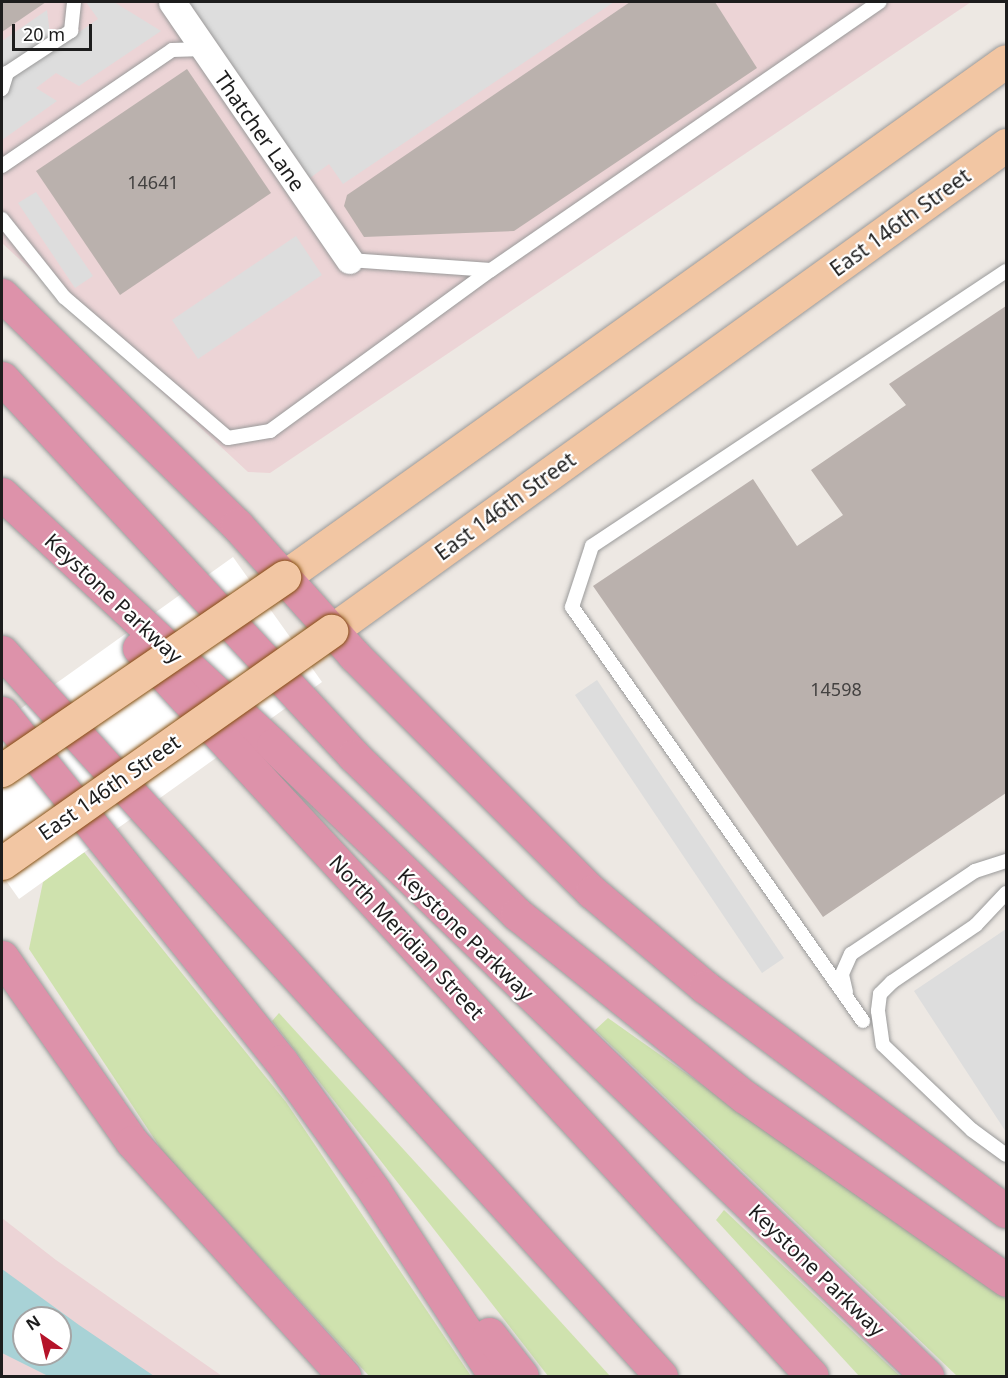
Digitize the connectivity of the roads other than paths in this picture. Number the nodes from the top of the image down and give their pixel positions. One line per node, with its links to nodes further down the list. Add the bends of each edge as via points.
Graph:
1 (74, 2): 6 (lane, via 71,31 7,73)
2 (172, 2): 4 (street, Thatcher Lane)
3 (879, 2): 11 (lane)
4 (204, 49): 8 (lane, via 172,50); 10 (street, Thatcher Lane)
5 (1006, 61): 16 (main road)
6 (2, 89)
7 (1006, 145): 17 (main road, East 146th Street)
8 (2, 166)
9 (2, 219): 11 (lane, via 64,297 228,438 270,431)
10 (349, 260): 11 (lane)
11 (491, 270)
12 (1006, 271): 25 (lane, via 592,546 572,607)
13 (2, 295): 16 (highway)
14 (2, 378): 30 (highway, via 354,756 518,914 746,1097)
15 (2, 496): 35 (highway, North Meridian Street); 36 (highway, Keystone Parkway, via 273,745)
16 (284, 577): 17 (highway); 20 (main road, bridge)
17 (331, 631): 22 (main road, East 146th Street, bridge); 29 (highway, via 500,804 630,925 826,1080)
18 (2, 652): 34 (highway)
19 (2, 713): 28 (highway, via 280,1061)
20 (2, 770)
21 (1006, 861): 25 (lane, via 975,871 851,954 842,974 845,992)
22 (2, 863)
23 (1006, 893): 26 (lane, via 976,925 880,994)
24 (2, 957): 31 (highway, via 132,1142)
25 (863, 1021): 26 (lane)
26 (883, 1045): 27 (lane, via 972,1130)
27 (1006, 1155)
28 (375, 1192): 32 (highway); 33 (highway)
29 (1006, 1211)
30 (1006, 1280)
31 (344, 1377)
32 (495, 1377)
33 (522, 1377)
34 (661, 1377)
35 (812, 1377)
36 (927, 1377)

